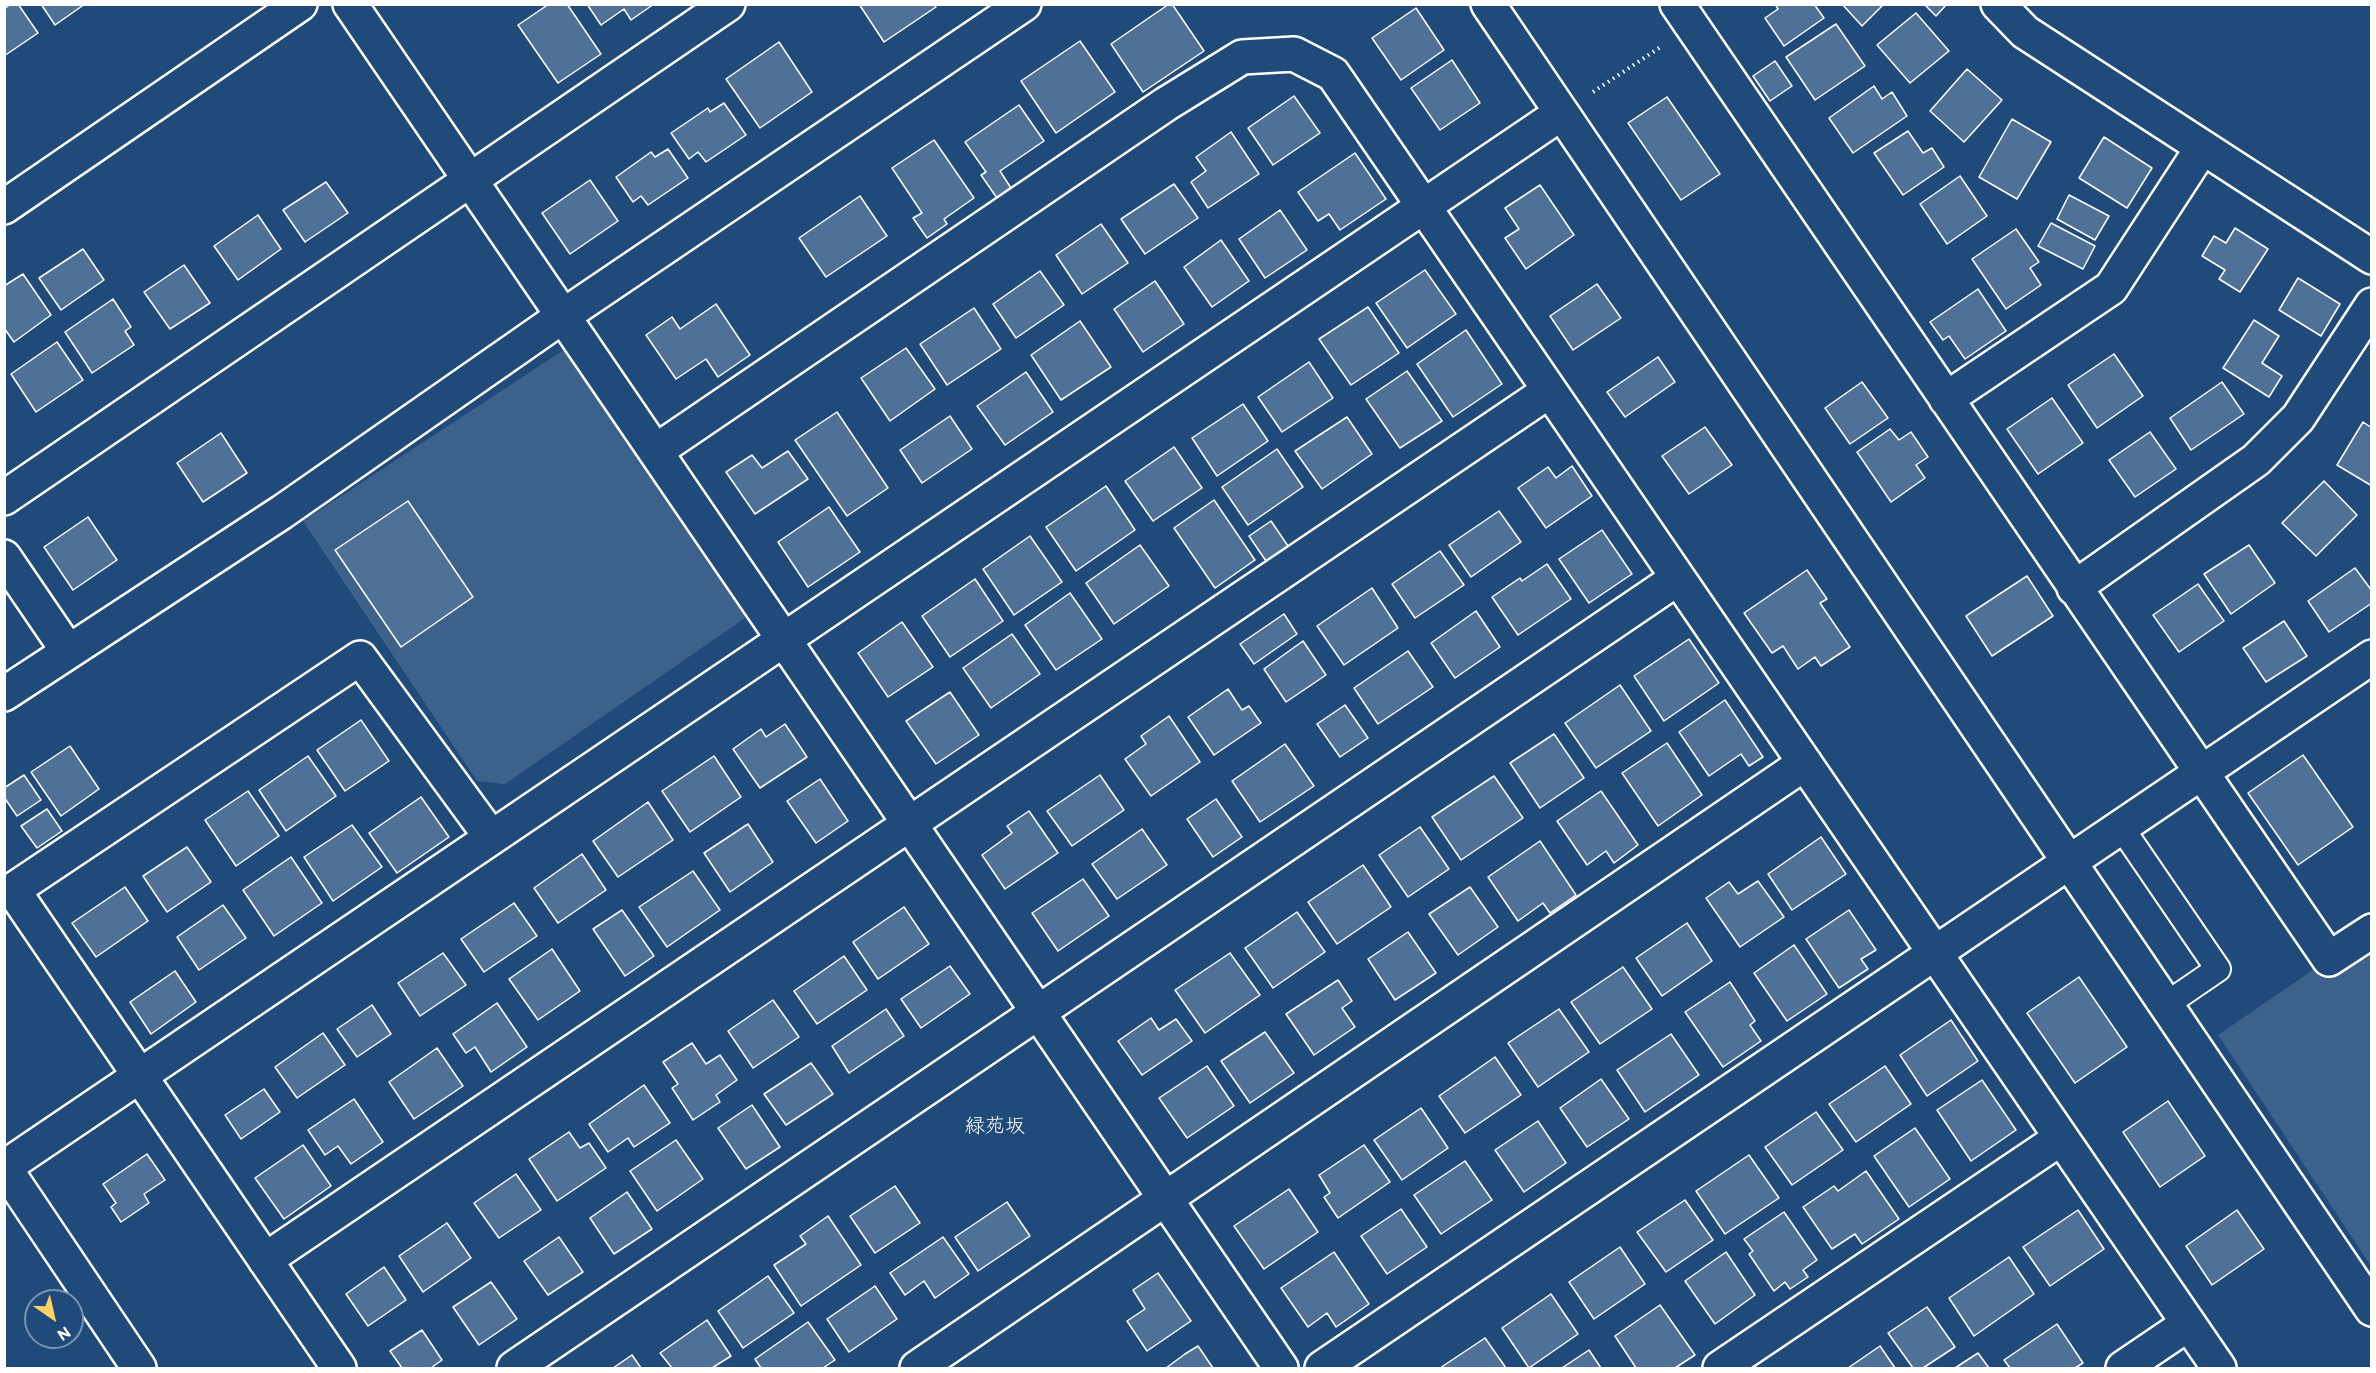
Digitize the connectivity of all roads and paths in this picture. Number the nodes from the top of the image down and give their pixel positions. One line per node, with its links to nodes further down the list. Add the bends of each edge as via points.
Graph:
1 (300, 4): 12 (street)
2 (350, 4): 10 (street)
3 (728, 4): 10 (street)
4 (1024, 4): 15 (street)
5 (1488, 4): 8 (street)
6 (1998, 4): 9 (street, via 2025,32)
7 (1685, 15): 8 (path); 17 (street)
8 (1560, 114): 11 (street); 32 (street)
9 (2202, 148): 13 (street); 17 (street, via 2111,288)
10 (470, 180): 15 (street); 19 (street)
11 (1424, 206): 16 (street); 18 (street, via 1333,74 1294,54 1242,57 1166,104); 23 (street)
12 (4, 207)
13 (2372, 257)
14 (2372, 305): 22 (street, via 2298,418 2256,460)
15 (563, 316): 18 (street); 24 (street, via 282,512)
16 (1549, 391): 21 (street); 29 (street)
17 (1946, 399): 22 (street)
18 (656, 452): 23 (street)
19 (4, 498)
20 (4, 557): 24 (street)
21 (1678, 578): 27 (street); 36 (street)
22 (2074, 588): 28 (street)
23 (784, 640): 29 (street); 31 (street)
24 (68, 651): 26 (street)
25 (2372, 657): 28 (street)
26 (4, 694)
27 (1804, 763): 34 (street); 40 (street)
28 (2200, 773): 30 (street); 33 (street, via 2329,958)
29 (909, 824): 36 (street); 41 (street)
30 (2121, 827): 32 (street); 35 (lane, via 2218,969)
31 (491, 837): 37 (street); 37 (street, via 360,658 22,883 13,890)
32 (2067, 863): 34 (street); 35 (street)
33 (2372, 931)
34 (1935, 953): 38 (street); 49 (street)
35 (2164, 1006): 42 (street)
36 (1038, 1013): 40 (street); 46 (street)
37 (139, 1075): 39 (street); 41 (street)
38 (2061, 1138): 43 (street); 50 (street)
39 (5, 1167): 44 (street)
40 (1165, 1199): 47 (street); 48 (street)
41 (265, 1260): 45 (street)
42 (2372, 1309)
43 (2188, 1324): 51 (street); 52 (street)
44 (139, 1368)
45 (339, 1368)
46 (514, 1368)
47 (917, 1368)
48 (1281, 1368)
49 (1322, 1368)
50 (1720, 1368)
51 (2123, 1368)
52 (2219, 1368)

